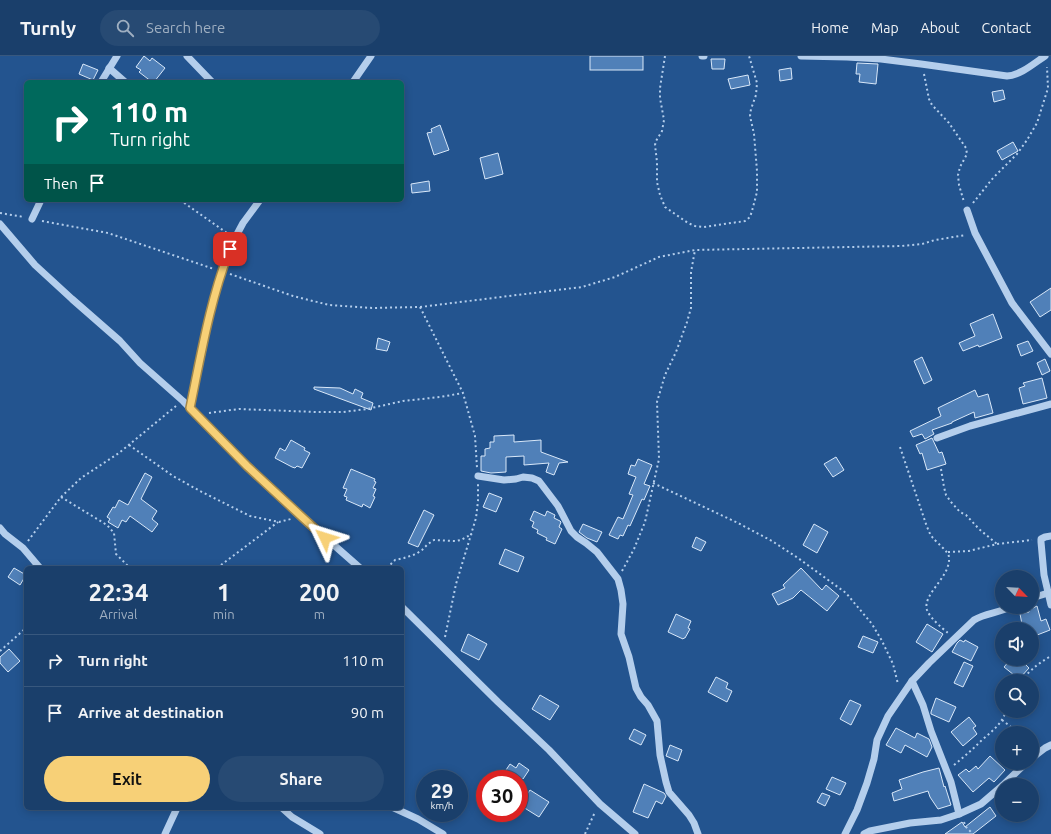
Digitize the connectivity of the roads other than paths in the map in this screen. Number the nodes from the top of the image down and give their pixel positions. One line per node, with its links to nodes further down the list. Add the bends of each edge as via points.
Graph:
1 (117, 56): 8 (street)
2 (187, 56): 11 (street)
3 (371, 56): 12 (street)
4 (801, 56): 5 (street)
5 (847, 56): 7 (street)
6 (1045, 56): 7 (street, via 1014,76)
7 (921, 60)
8 (109, 68): 9 (street); 10 (street)
9 (102, 80)
10 (123, 80)
11 (210, 80)
12 (354, 80)
13 (40, 202): 16 (street)
14 (259, 202): 20 (street, via 235,238 222,271)
15 (967, 210): 18 (street, via 975,233 1012,303)
16 (32, 219)
17 (0, 224): 20 (street, via 35,264)
18 (1051, 354)
19 (1051, 404): 21 (street, via 970,426)
20 (190, 408): 26 (street, via 247,466)
21 (937, 438)
22 (478, 476): 46 (street, via 504,480 523,477 539,481 558,506 571,531 597,552 618,579 623,604 621,634 636,688 657,721 660,755 670,792 689,815)
23 (0, 528): 25 (street, via 23,548)
24 (1051, 536): 27 (street, via 1041,539)
25 (38, 566)
26 (358, 566)
27 (1048, 592): 28 (street); 29 (street)
28 (1039, 595)
29 (1051, 605)
30 (404, 609): 45 (street, via 549,750 600,804)
31 (995, 613): 32 (street, via 974,620)
32 (912, 681): 41 (street, via 923,705); 47 (street, via 888,716 877,740 867,783)
33 (1051, 745): 34 (street)
34 (1039, 752)
35 (1019, 770): 36 (street)
36 (1011, 778)
37 (995, 793): 41 (street, via 981,804)
38 (176, 810): 42 (street)
39 (284, 810): 43 (street)
40 (398, 810): 44 (street)
41 (959, 814): 48 (street, via 941,820 910,823)
42 (165, 834)
43 (320, 834)
44 (443, 834)
45 (635, 834)
46 (698, 834)
47 (845, 834)
48 (864, 834)

